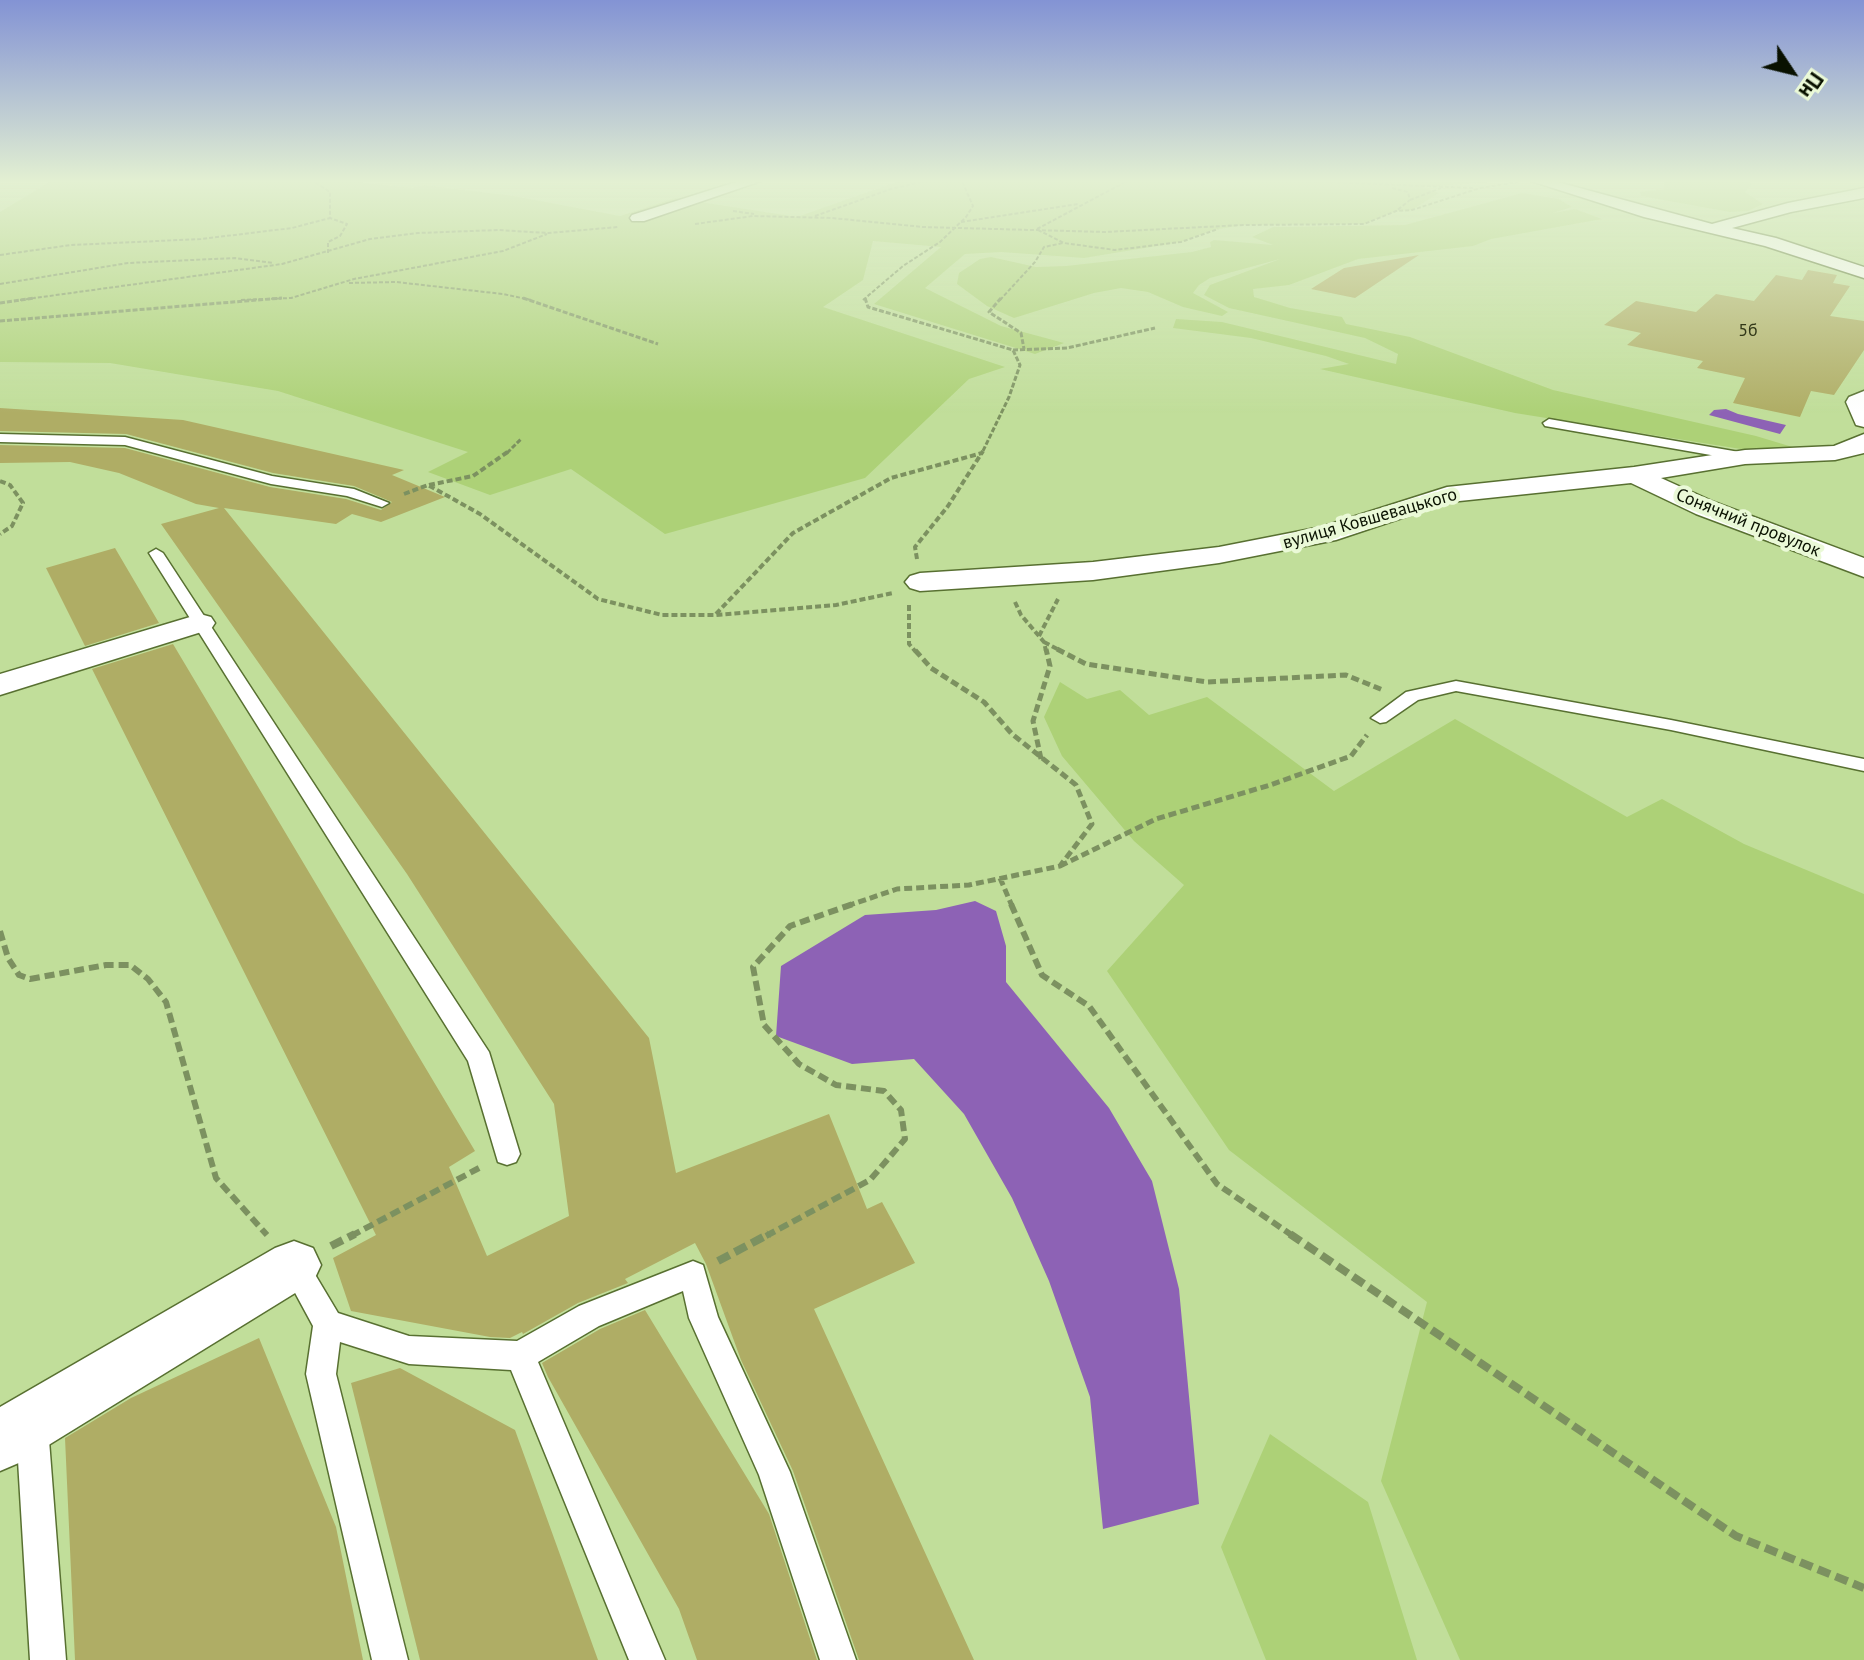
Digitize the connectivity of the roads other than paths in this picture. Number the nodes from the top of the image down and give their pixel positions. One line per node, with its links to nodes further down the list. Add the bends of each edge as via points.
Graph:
1 (1816, 258): 2 (street)
2 (1864, 273)
3 (1864, 398): 4 (street, via 1857,402)
4 (1864, 420)
5 (1549, 423): 8 (lane)
6 (0, 438): 10 (lane, via 125,441)
7 (1864, 441): 8 (street, вулиця Ковшевацького, via 1835,453)
8 (1745, 457): 9 (street, вулиця Ковшевацького)
9 (1634, 475): 12 (street, Сонячний провулок); 13 (street, вулиця Ковшевацького, via 1447,495 1326,534 1233,553 1093,571)
10 (382, 503)
11 (156, 553): 14 (lane)
12 (1864, 568)
13 (920, 582)
14 (200, 623): 15 (street); 18 (lane, via 480,1059)
15 (0, 685)
16 (1380, 718): 17 (lane, via 1412,696 1456,686)
17 (1864, 765)
18 (507, 1154)
19 (294, 1265): 20 (lane); 22 (street)
20 (328, 1324): 21 (lane, via 409,1350); 24 (lane, via 321,1374)
21 (520, 1356): 25 (lane); 26 (lane, via 589,1316 693,1274 704,1318 774,1472)
22 (16, 1432): 23 (lane)
23 (48, 1660)
24 (390, 1660)
25 (647, 1660)
26 (838, 1660)

